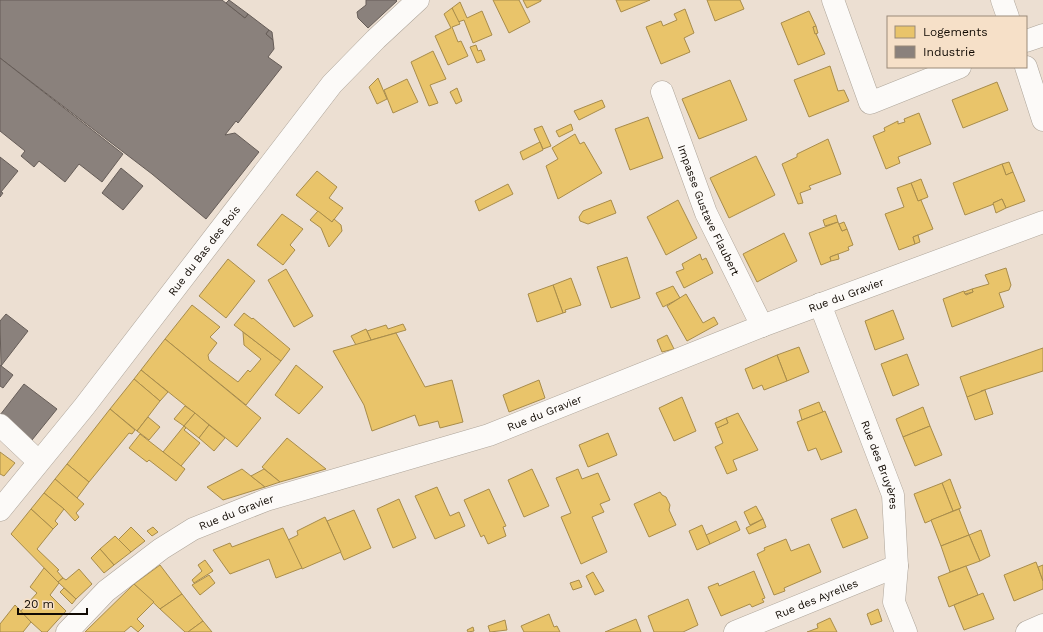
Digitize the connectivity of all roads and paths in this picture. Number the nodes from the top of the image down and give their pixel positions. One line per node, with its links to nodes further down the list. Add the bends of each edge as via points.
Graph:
1 (418, 0): 15 (street, Rue du Bas des Bois, via 332,84 84,407)
2 (833, 0): 7 (street, via 870,102)
3 (1002, 0): 4 (street)
4 (1008, 16)
5 (1043, 35): 6 (street)
6 (1027, 41)
7 (957, 68)
8 (1026, 68): 10 (street)
9 (662, 92): 13 (street, Impasse Gustave Flaubert, via 706,213)
10 (1043, 120)
11 (1043, 222): 12 (street, Rue du Gravier)
12 (820, 304): 13 (street, Rue du Gravier); 17 (street, Rue des Bruyères, via 893,496)
13 (762, 326): 19 (street, Rue du Gravier, via 489,435 266,500 193,529 161,549 106,591)
14 (0, 424): 15 (street)
15 (38, 461): 16 (street, Rue du Bas des Bois)
16 (0, 510)
17 (897, 566): 20 (street, Rue des Ayrelles); 21 (street, Rue des Bruyères, via 894,602)
18 (1043, 625): 22 (street)
19 (67, 632)
20 (735, 632)
21 (906, 632)
22 (1027, 632)

